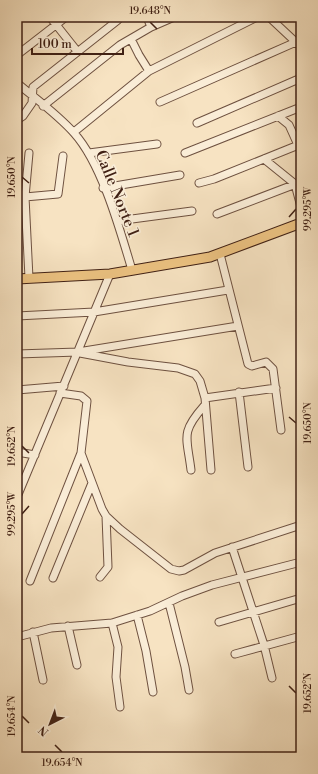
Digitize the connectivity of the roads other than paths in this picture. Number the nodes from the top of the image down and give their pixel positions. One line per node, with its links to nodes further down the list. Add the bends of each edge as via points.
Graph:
1 (50, 17): 8 (street)
2 (66, 17): 8 (street)
3 (147, 17): 9 (street)
4 (174, 17): 9 (street)
5 (257, 17): 14 (street)
6 (269, 17): 11 (street)
7 (118, 20): 12 (street)
8 (56, 25): 12 (street); 13 (street)
9 (151, 27): 10 (street)
10 (131, 38): 14 (street); 19 (street)
11 (298, 45): 18 (street)
12 (77, 52): 17 (street, via 33,87)
13 (17, 55)
14 (149, 71): 24 (street)
15 (301, 78): 23 (street)
16 (17, 83): 17 (street, Calle Norte 1)
17 (32, 95): 19 (street, Calle Norte 1); 22 (street, via 32,103)
18 (160, 102)
19 (43, 106): 24 (street, Calle Norte 1)
20 (301, 107): 21 (street)
21 (278, 116): 26 (street, via 289,125); 29 (street)
22 (17, 120)
23 (197, 123)
24 (74, 132): 28 (street, Calle Norte 1)
25 (157, 144): 28 (street)
26 (299, 144): 31 (street)
27 (29, 152): 36 (street)
28 (89, 153): 35 (street, Calle Norte 1)
29 (185, 153)
30 (63, 156): 36 (street, via 58,194)
31 (264, 158): 33 (street, via 214,179); 34 (street)
32 (180, 175): 35 (street)
33 (199, 182)
34 (298, 183): 37 (street); 39 (street)
35 (103, 188): 40 (street, Calle Norte 1)
36 (25, 197): 45 (street)
37 (301, 207)
38 (192, 211): 40 (street)
39 (217, 214)
40 (117, 221): 43 (street, Calle Norte 1)
41 (301, 223): 42 (main road)
42 (220, 254): 43 (main road); 47 (street)
43 (132, 270): 44 (main road)
44 (110, 274): 45 (main road); 48 (street)
45 (29, 278): 46 (main road)
46 (17, 279)
47 (228, 290): 48 (street); 50 (street)
48 (94, 312): 49 (street); 51 (street)
49 (17, 316)
50 (238, 326): 51 (street); 54 (street, via 248,364 252,366 269,363 273,369)
51 (78, 352): 52 (street); 53 (street); 58 (street, via 187,370 195,374 200,381)
52 (17, 354)
53 (64, 386): 55 (street); 57 (street)
54 (276, 388): 56 (street); 60 (street)
55 (17, 390)
56 (239, 392): 58 (street); 64 (street)
57 (60, 393): 62 (street, via 81,396 87,402); 63 (street)
58 (205, 398): 59 (street)
59 (204, 406): 65 (street, via 187,428); 66 (street)
60 (281, 430)
61 (17, 452): 63 (street)
62 (81, 453): 67 (street); 76 (street)
63 (35, 454): 68 (street)
64 (248, 468)
65 (191, 470)
66 (211, 470)
67 (92, 483): 69 (street); 75 (street)
68 (17, 497)
69 (106, 516): 71 (street, via 175,571 184,570); 73 (street, via 108,567)
70 (301, 525): 71 (street)
71 (232, 547): 74 (street)
72 (301, 562): 74 (street)
73 (100, 577)
74 (242, 577): 78 (street, via 212,585); 79 (street)
75 (53, 578)
76 (30, 581)
77 (301, 598): 79 (street)
78 (169, 603): 80 (street); 92 (street, via 186,667)
79 (254, 612): 81 (street); 87 (street)
80 (138, 615): 82 (street); 93 (street)
81 (219, 622)
82 (112, 623): 83 (street); 94 (street, via 118,647 116,677)
83 (68, 626): 84 (street); 89 (street)
84 (33, 632): 86 (street); 91 (street)
85 (301, 636): 87 (street)
86 (17, 637)
87 (264, 645): 88 (street); 90 (street)
88 (234, 654)
89 (77, 665)
90 (272, 678)
91 (43, 680)
92 (189, 690)
93 (153, 692)
94 (120, 707)

